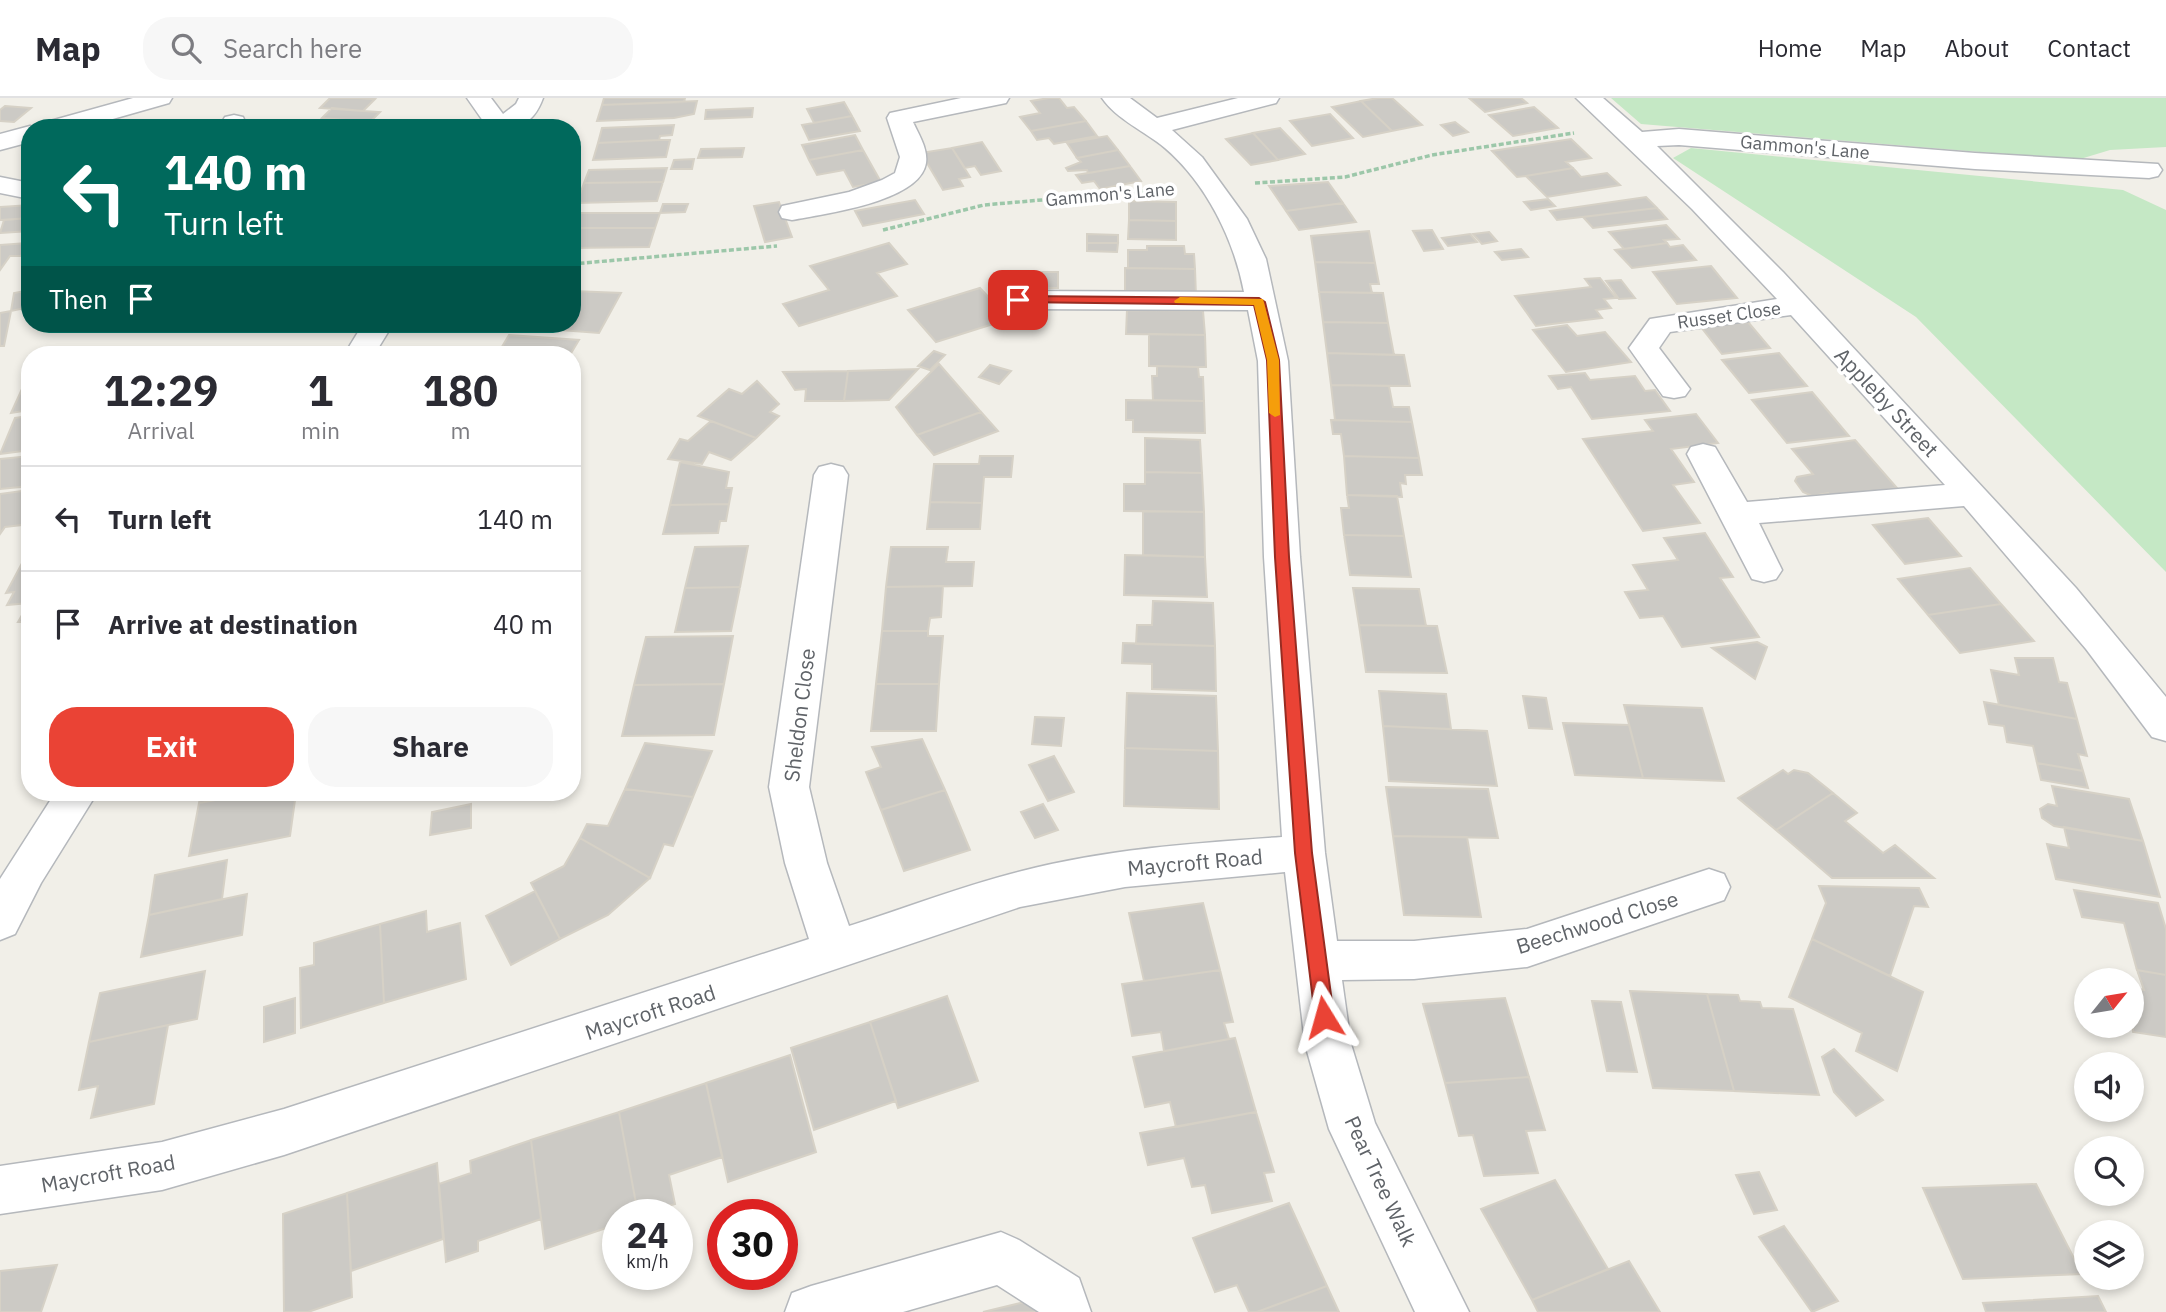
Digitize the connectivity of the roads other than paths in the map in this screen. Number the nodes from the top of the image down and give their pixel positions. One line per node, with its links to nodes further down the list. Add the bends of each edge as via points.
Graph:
1 (160, 98): 8 (street)
2 (479, 98): 9 (street)
3 (531, 98): 10 (street, via 527,108)
4 (997, 98): 18 (street, via 899,118 910,142 912,167 907,176 887,188)
5 (1114, 98): 11 (street, Pear Tree Walk)
6 (1267, 98): 11 (street)
7 (1588, 98): 12 (street, Appleby Street)
8 (84, 119)
9 (494, 119)
10 (513, 119)
11 (1153, 127): 20 (street, Pear Tree Walk, via 1193,162 1221,198 1252,259)
12 (1629, 133): 15 (street, Gammon's Lane); 21 (street, Appleby Street, via 1692,191)
13 (21, 136): 14 (street)
14 (0, 142)
15 (2149, 170)
16 (0, 186): 17 (street)
17 (21, 190)
18 (792, 212)
19 (1018, 300): 20 (street)
20 (1259, 302): 30 (street, Pear Tree Walk, via 1273,360)
21 (1797, 305): 22 (street, Russet Close, via 1660,325 1644,348); 25 (street, Appleby Street)
22 (1674, 389)
23 (1703, 454): 26 (street)
24 (831, 475): 33 (street, Sheldon Close, via 789,787 806,863)
25 (1972, 494): 26 (street); 28 (street, Appleby Street, via 2132,678)
26 (1737, 514): 27 (street)
27 (1764, 570)
28 (2166, 726)
29 (72, 801): 32 (street)
30 (1304, 853): 33 (street, Maycroft Road, via 1178,862 1073,876 1020,889); 34 (street, Pear Tree Walk)
31 (1709, 887): 34 (street, Beechwood Close, via 1527,948 1413,960)
32 (0, 921)
33 (835, 951): 35 (street, Maycroft Road, via 284,1132 162,1166)
34 (1317, 961): 38 (street, Pear Tree Walk, via 1328,1044 1353,1129)
35 (0, 1190)
36 (811, 1312): 37 (street, via 1001,1258 1061,1296)
37 (1065, 1312)
38 (1443, 1312)

